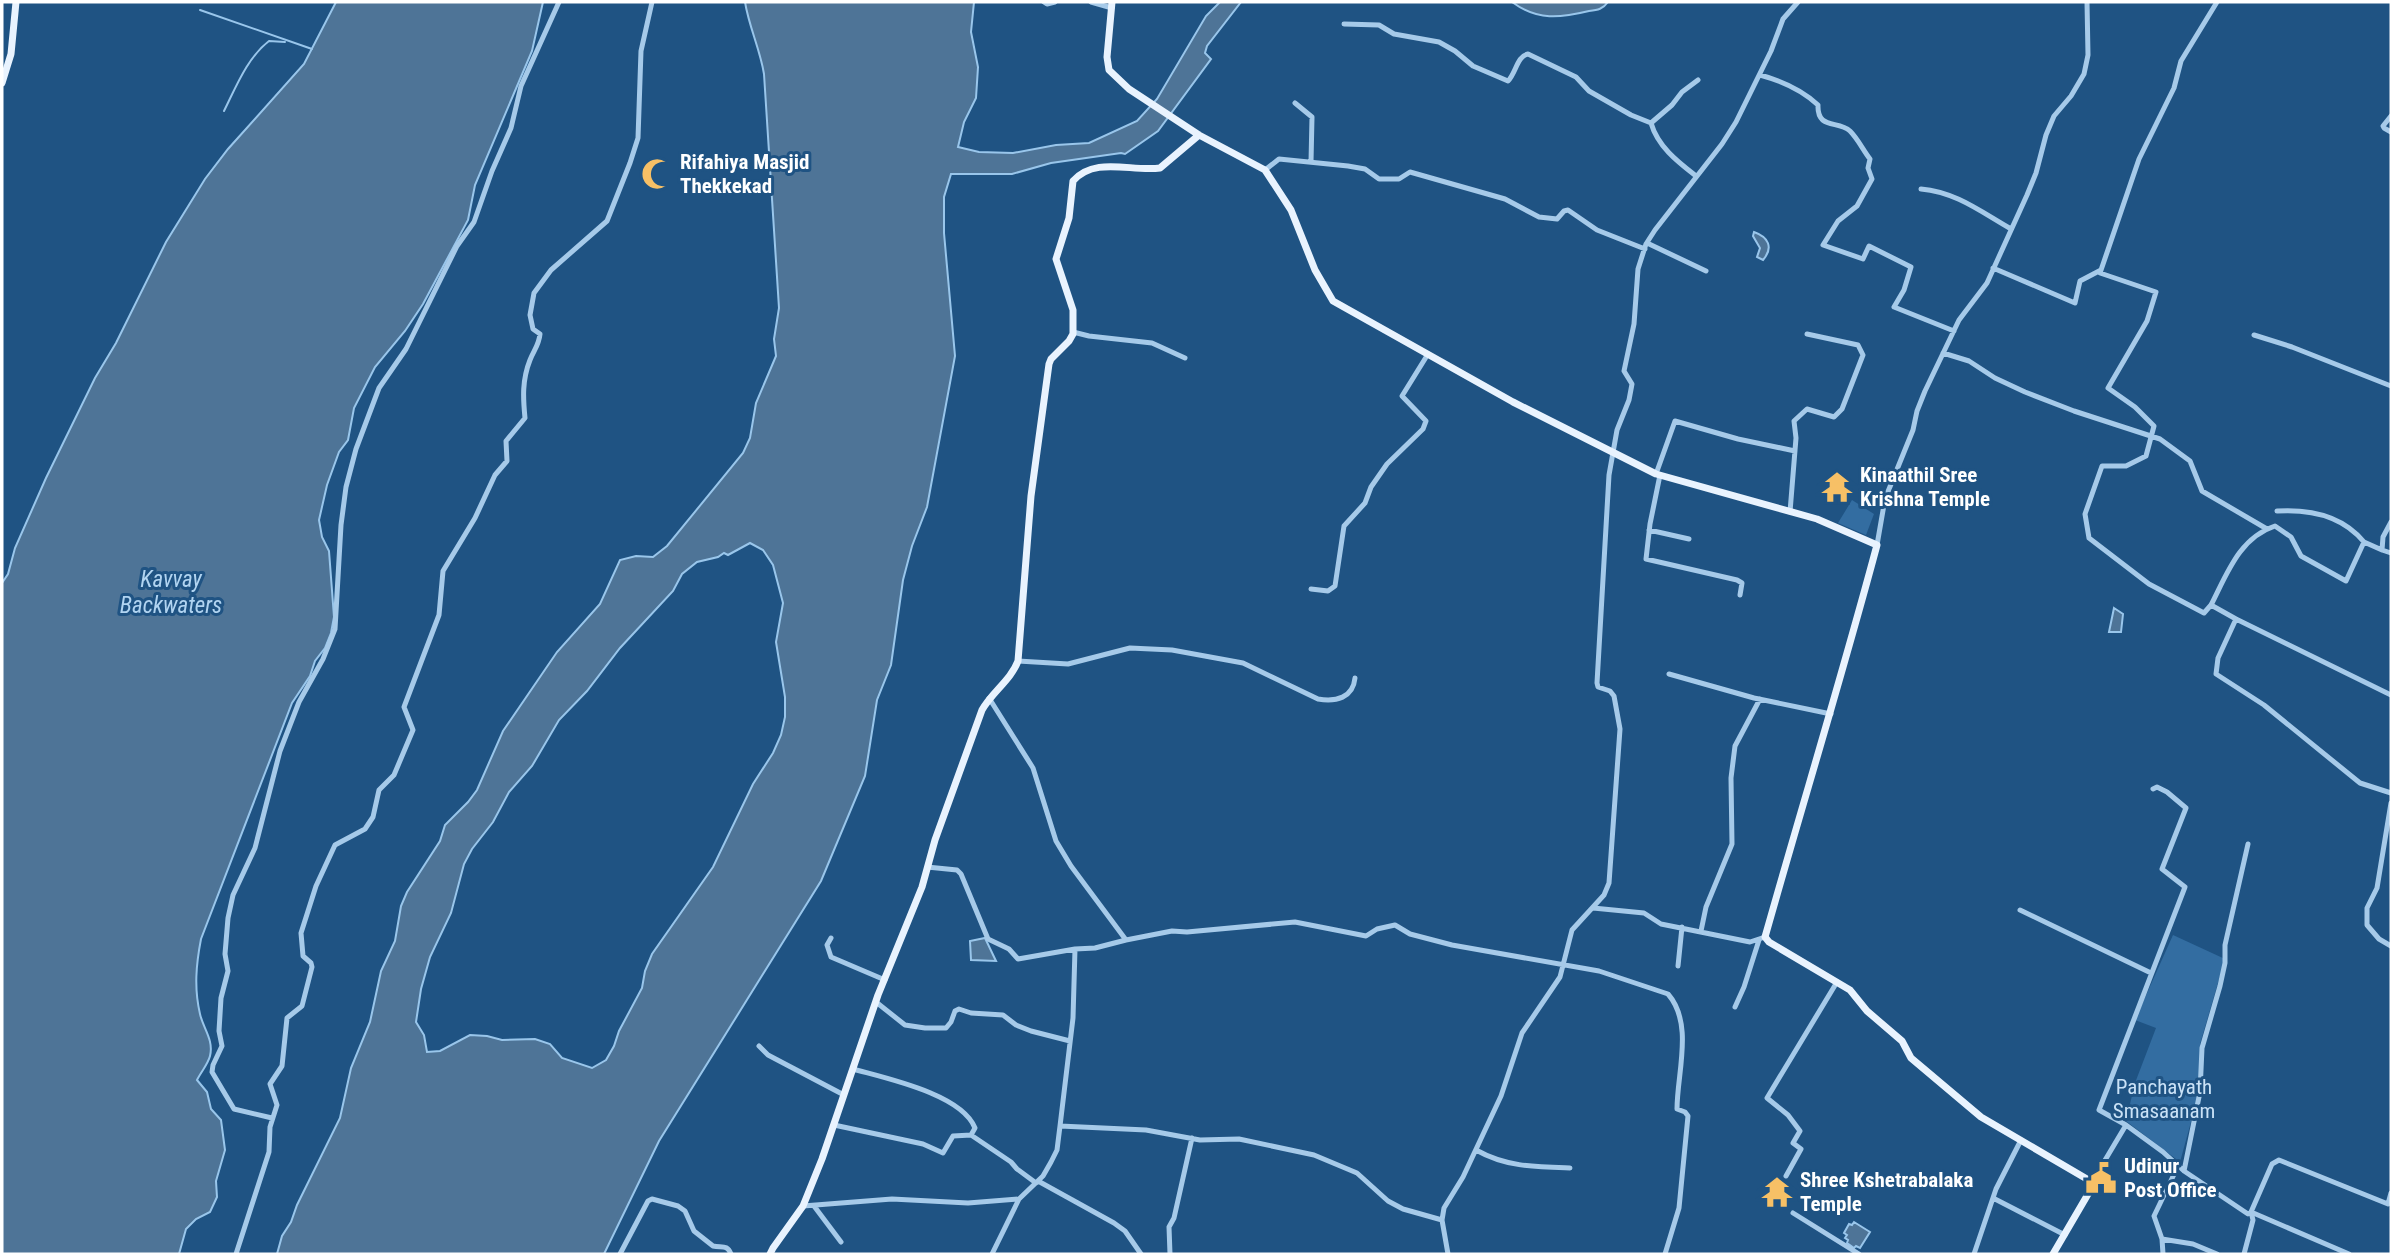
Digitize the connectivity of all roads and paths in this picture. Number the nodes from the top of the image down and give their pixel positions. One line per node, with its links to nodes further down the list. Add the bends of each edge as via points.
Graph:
1 (16, 2): 14 (main road, via 11,54)
2 (559, 2): 87 (street, via 521,86 511,128 474,222 373,402 346,487 335,629 280,751 255,848 233,895 226,930 228,971 221,998 222,1046 212,1072 234,1109)
3 (652, 2): 87 (street, via 640,51 638,138 630,163 607,221 551,270 534,293 530,315 533,329 540,334 523,382 526,418 506,440 507,461 443,571 439,615 404,707 413,730 394,775 379,790 365,830 335,845 316,886 301,933 303,956 312,967 302,1006 287,1018 282,1066 270,1084 277,1105)
4 (1044, 2): 5 (street)
5 (1055, 2)
6 (1091, 2): 10 (street)
7 (1798, 2): 12 (street, via 1783,19)
8 (2087, 2): 24 (street, via 2087,65 2051,123 2036,173)
9 (2217, 2): 27 (street, via 2181,61 2174,88 2139,159)
10 (1112, 5): 19 (main road, via 1107,64 1113,75)
11 (1344, 24): 17 (street, via 1378,25 1394,34 1439,42 1473,66 1508,80 1521,57 1528,54)
12 (1760, 75): 22 (street, via 1736,122); 29 (street, via 1809,97 1818,105 1822,119 1848,130 1870,159 1872,179 1857,206 1838,220 1823,245 1863,259 1869,246 1911,267 1894,307)
13 (1699, 79): 17 (street)
14 (2, 83)
15 (1295, 103): 20 (street, via 1312,117)
16 (2391, 116): 18 (street, via 2383,126)
17 (1651, 123): 22 (street, via 1671,155)
18 (2391, 132)
19 (1199, 135): 21 (main road); 30 (main road, via 1160,168 1103,166 1090,168 1073,181 1069,218 1056,259 1073,310)
20 (1311, 162): 21 (street, via 1279,159); 25 (street, via 1365,169 1379,179 1399,179 1409,172 1505,199 1539,217 1557,219 1568,210 1597,230)
21 (1265, 170): 34 (main road, via 1291,210 1333,301)
22 (1696, 176): 25 (street)
23 (1921, 189): 24 (street, via 1968,202)
24 (2011, 229): 26 (street)
25 (1646, 246): 28 (street); 39 (street, via 1625,359 1624,371 1632,384)
26 (1993, 268): 27 (street, via 2075,303 2080,281); 29 (street)
27 (2101, 270): 37 (street, via 2156,292 2147,321 2108,388 2154,426)
28 (1706, 271)
29 (1954, 331): 33 (street)
30 (1073, 332): 35 (street, via 1152,344); 55 (main road, via 1049,364 1031,496)
31 (1807, 334): 38 (street, via 1858,345 1863,355 1842,409 1834,417 1807,409 1794,421)
32 (2254, 335): 36 (street)
33 (1943, 353): 37 (street, via 1969,361 2025,392); 48 (street, via 1885,499)
34 (1428, 354): 39 (main road); 51 (street, via 1402,396 1425,425 1387,464 1365,503 1344,526 1335,586 1328,591)
35 (1185, 358)
36 (2391, 386)
37 (2152, 436): 44 (street, via 2190,461 2202,491); 53 (street, via 2146,456 2126,466 2102,466 2085,514 2089,538 2149,584 2204,613)
38 (1795, 451): 40 (street, via 1675,421); 42 (street)
39 (1612, 452): 40 (main road); 67 (street, via 1597,683 1610,691 1617,704 1619,752 1609,883)
40 (1658, 475): 42 (main road); 45 (street)
41 (2277, 511): 47 (street, via 2302,510 2333,518)
42 (1790, 512): 48 (main road)
43 (2391, 522): 49 (street)
44 (2267, 529): 47 (street, via 2275,526 2291,537 2301,555 2346,581); 53 (street, via 2241,548)
45 (1649, 530): 46 (street); 52 (street, via 1646,559 1737,580 1742,583)
46 (1689, 539)
47 (2364, 542): 49 (street)
48 (1877, 545): 61 (main road)
49 (2382, 550): 50 (street)
50 (2391, 553)
51 (1311, 589)
52 (1740, 596)
53 (2211, 605): 54 (street)
54 (2236, 619): 58 (street); 63 (street, via 2218,658 2216,674 2264,705 2360,783)
55 (1018, 661): 57 (street, via 1068,664 1130,648 1172,650 1243,663 1330,701 1346,696 1354,688); 59 (main road)
56 (1669, 674): 60 (street)
57 (1355, 678)
58 (2391, 695)
59 (989, 698): 66 (main road); 73 (street, via 1033,768 1056,841)
60 (1760, 699): 61 (street); 70 (street, via 1735,746 1732,844)
61 (1830, 714): 72 (main road)
62 (2153, 789): 78 (street, via 2167,792 2186,808 2162,869 2185,887)
63 (2391, 793)
64 (2391, 803): 74 (street, via 2377,888 2367,908 2367,925)
65 (2248, 845): 97 (street, via 2220,986 2202,1048 2200,1092)
66 (927, 867): 75 (street, via 961,874 988,939 1018,959); 79 (main road)
67 (1593, 908): 69 (street, via 1644,913 1655,922); 76 (street, via 1572,930)
68 (2020, 910): 78 (street)
69 (1682, 927): 70 (street); 77 (street)
70 (1701, 930): 72 (street, via 1750,942)
71 (831, 938): 79 (street, via 827,945 831,957)
72 (1762, 939): 80 (main road); 82 (street)
73 (1126, 940): 75 (street); 76 (street, via 1172,931 1295,922 1366,936 1395,925 1452,946)
74 (2391, 946)
75 (1075, 949): 83 (street)
76 (1564, 963): 94 (street, via 1550,994 1522,1033 1501,1096); 120 (street, via 1663,992 1678,1012 1682,1034 1677,1107 1688,1116 1679,1208)
77 (1678, 966)
78 (2151, 974): 89 (street, via 2099,1110)
79 (885, 980): 81 (main road)
80 (1837, 982): 93 (main road, via 1902,1041 1911,1058 1980,1117); 98 (street, via 1767,1098 1800,1131 1793,1143 1801,1149)
81 (876, 1002): 83 (street, via 909,1026 946,1028 959,1009 1003,1015 1031,1031); 85 (main road)
82 (1735, 1007)
83 (1070, 1041): 90 (street)
84 (759, 1046): 86 (street)
85 (853, 1069): 86 (main road); 91 (street, via 937,1097 972,1120 975,1128)
86 (844, 1095): 88 (main road)
87 (272, 1118): 112 (street, via 269,1152)
88 (834, 1125): 91 (street, via 923,1144 943,1153 953,1136); 104 (main road)
89 (2126, 1125): 95 (street); 100 (street)
90 (1060, 1126): 92 (street, via 1146,1130); 99 (street, via 1057,1150)
91 (971, 1135): 99 (street)
92 (1192, 1138): 108 (street, via 1239,1139 1314,1154 1357,1173 1403,1209); 118 (street, via 1169,1227)
93 (2021, 1140): 100 (main road); 102 (street)
94 (1476, 1150): 96 (street, via 1503,1163); 108 (street)
95 (2178, 1166): 97 (street); 110 (street, via 2154,1216)
96 (1570, 1168)
97 (2184, 1171): 106 (street, via 2245,1213)
98 (1786, 1176)
99 (1037, 1182): 103 (street); 117 (street, via 1114,1223)
100 (2092, 1182): 109 (main road)
101 (2391, 1193): 106 (street, via 2388,1203 2279,1160 2272,1164)
102 (1993, 1198): 109 (street); 122 (street)
103 (1018, 1199): 105 (street, via 968,1203 892,1199); 116 (street)
104 (803, 1206): 105 (street); 115 (main road)
105 (814, 1206): 111 (street)
106 (2252, 1212): 126 (street); 127 (street)
107 (1793, 1213): 121 (street)
108 (1442, 1220): 119 (street)
109 (2064, 1235): 123 (main road)
110 (2162, 1239): 124 (street); 125 (street)
111 (841, 1242)
112 (236, 1254)
113 (620, 1254): 114 (street, via 652,1199 678,1206 694,1231)
114 (731, 1254)
115 (771, 1254)
116 (992, 1254)
117 (1141, 1254)
118 (1170, 1254)
119 (1448, 1254)
120 (1665, 1254)
121 (1859, 1254)
122 (1974, 1254)
123 (2053, 1254)
124 (2163, 1254)
125 (2217, 1254)
126 (2244, 1254)
127 (2349, 1254)

